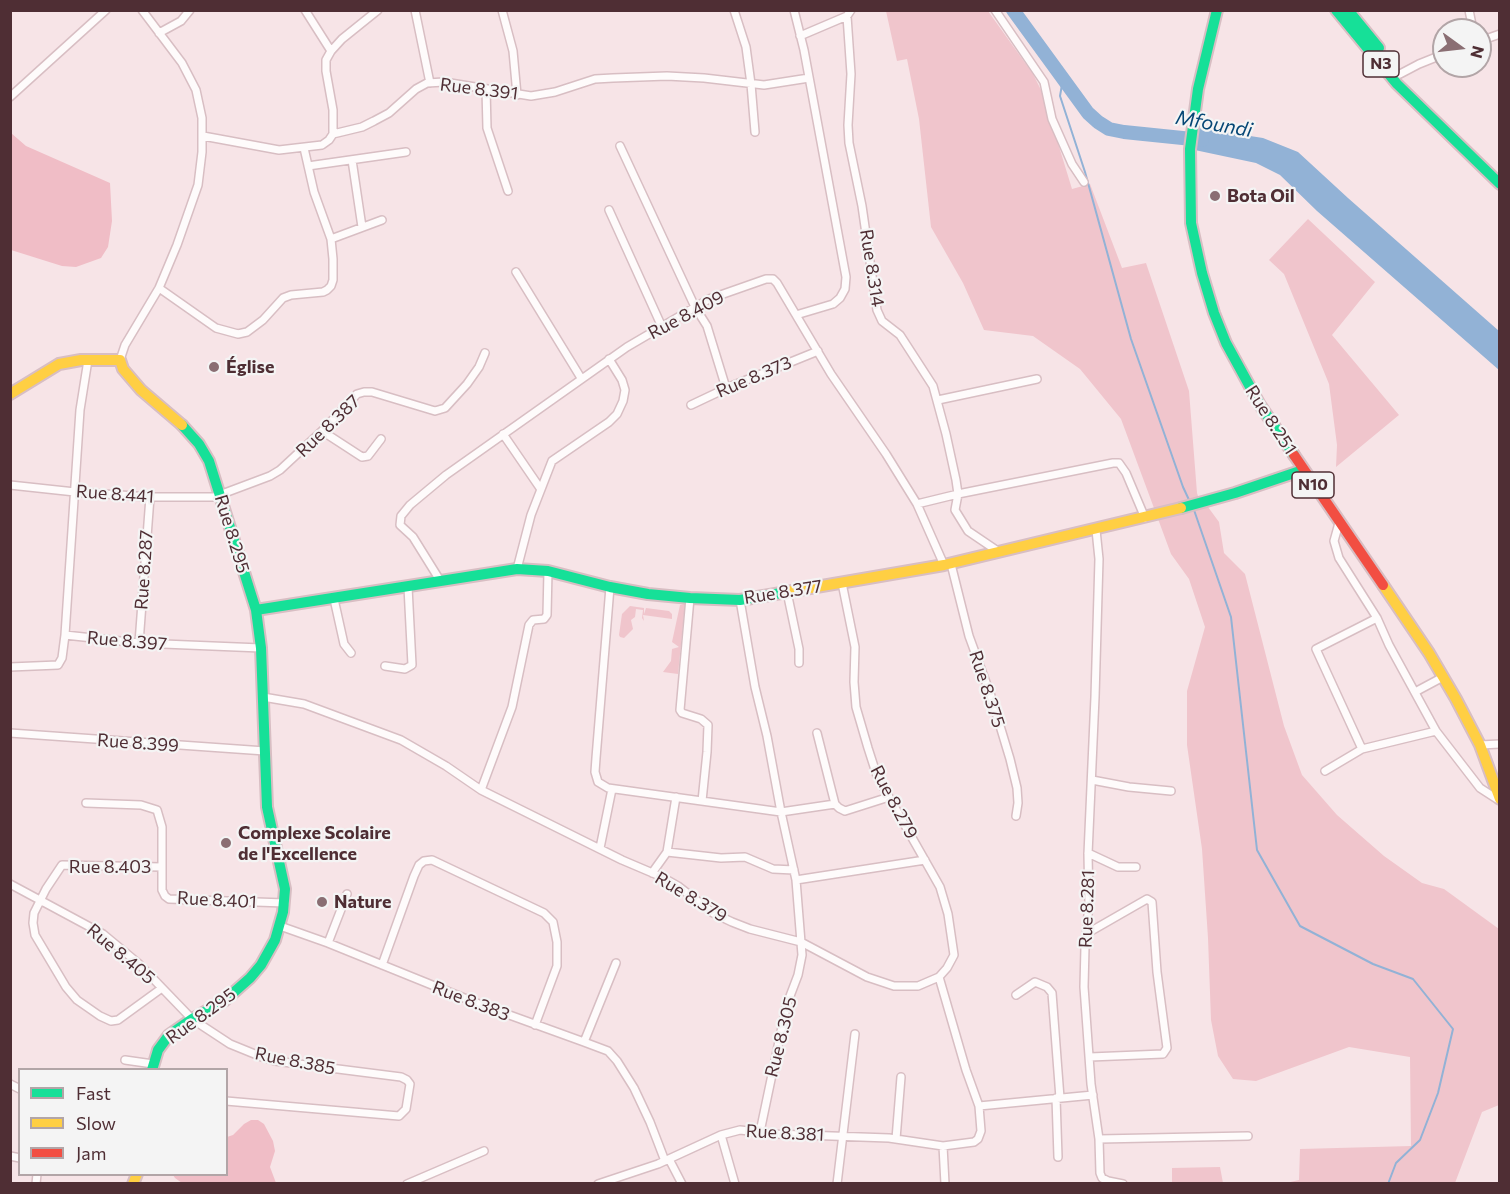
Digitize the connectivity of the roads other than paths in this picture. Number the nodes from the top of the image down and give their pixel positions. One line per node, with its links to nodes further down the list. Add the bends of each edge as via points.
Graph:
1 (106, 10): 27 (street)
2 (142, 10): 17 (street)
3 (190, 10): 17 (street, via 181,21)
4 (305, 10): 19 (street)
5 (378, 10): 19 (street)
6 (415, 10): 23 (street)
7 (502, 10): 26 (street, via 513,51)
8 (734, 10): 24 (street, via 746,46)
9 (794, 10): 18 (street)
10 (995, 10): 37 (street, via 1044,82 1052,119)
11 (1217, 10): 16 (main road, Rue 8.251 / N10)
12 (1223, 10): 16 (main road, Rue 8.251 / N10)
13 (1336, 10): 28 (main road, N3, via 1397,84)
14 (1348, 10): 21 (main road, N3)
15 (849, 13): 18 (street); 58 (street, Rue 8.314, via 849,143 878,310 882,321 900,335 918,362)
16 (1213, 32): 63 (main road, Rue 8.251 / N10, via 1192,127 1191,223 1202,273 1226,343)
17 (159, 33): 31 (street, via 196,90)
18 (800, 36): 22 (street)
19 (331, 51): 30 (street, via 326,71)
20 (1432, 59): 21 (street)
21 (1400, 74): 28 (main road, N3)
22 (809, 78): 24 (street, Rue 8.391); 47 (street, via 846,277 845,289 833,304)
23 (430, 83): 25 (street, Rue 8.391); 30 (street, Rue 8.391, via 374,121)
24 (751, 84): 26 (street, Rue 8.391, via 676,77 613,78 544,94); 29 (street)
25 (486, 89): 26 (street, Rue 8.391); 39 (street, via 487,128)
26 (517, 95)
27 (10, 97)
28 (1430, 114): 38 (main road, N3)
29 (755, 132)
30 (333, 134): 33 (street, Rue 8.391, via 322,145)
31 (203, 136): 33 (street, Rue 8.391, via 272,149); 45 (street, via 196,194)
32 (620, 146): 46 (street)
33 (304, 148): 36 (street)
34 (406, 152): 35 (street)
35 (352, 160): 36 (street); 42 (street)
36 (308, 166): 43 (street)
37 (1084, 182)
38 (1500, 184)
39 (508, 191)
40 (609, 210): 48 (street)
41 (382, 220): 42 (street)
42 (362, 227): 43 (street)
43 (331, 239): 45 (street, via 331,286 323,292 283,298 247,332 238,334 216,328)
44 (516, 272): 54 (street)
45 (159, 288): 53 (street)
46 (695, 307): 47 (street, Rue 8.409, via 716,296 773,279); 48 (street, Rue 8.409); 56 (street, via 707,326)
47 (796, 315): 49 (street, Rue 8.409)
48 (662, 327): 51 (street, Rue 8.409)
49 (818, 351): 56 (street, Rue 8.373); 70 (street, Rue 8.409)
50 (485, 353): 60 (street, Rue 8.387, via 467,384 440,411 364,392 349,401)
51 (609, 359): 54 (street, Rue 8.409); 65 (street, via 625,390 617,414 556,457)
52 (88, 360): 53 (main road); 57 (main road, via 59,364); 66 (street, Rue 8.397, via 80,410)
53 (120, 360): 67 (main road, Rue 8.295, via 141,390 199,444)
54 (581, 378): 61 (street, Rue 8.409)
55 (1037, 379): 58 (street)
56 (726, 388): 59 (street, Rue 8.373)
57 (10, 394)
58 (938, 400): 68 (street, Rue 8.314)
59 (691, 405)
60 (322, 431): 62 (street, via 362,457 368,456); 67 (street, Rue 8.387, via 280,470)
61 (503, 434): 65 (street); 78 (street, Rue 8.409, via 446,475 401,516 400,525 413,537)
62 (381, 439)
63 (1303, 470): 71 (main road, Rue 8.377); 72 (main road, Rue 8.251 / N10)
64 (10, 484): 66 (street, Rue 8.441)
65 (540, 488): 76 (street)
66 (75, 492): 69 (street, Rue 8.441); 88 (street, Rue 8.397)
67 (220, 494): 69 (street, Rue 8.441, via 206,498); 86 (main road, Rue 8.295)
68 (958, 494): 70 (street); 71 (street, via 1119,463); 74 (street, Rue 8.314, via 955,510 968,531)
69 (150, 496): 89 (street, Rue 8.287)
70 (917, 504): 75 (street, Rue 8.409)
71 (1145, 518): 73 (main road, Rue 8.377)
72 (1339, 523): 87 (street, via 1335,547 1339,558); 95 (main road, Rue 8.251 / N10)
73 (1096, 530): 74 (main road, Rue 8.377); 106 (street, Rue 8.281, via 1099,559)
74 (999, 552): 75 (main road, Rue 8.377)
75 (948, 564): 79 (main road, Rue 8.377); 117 (street, Rue 8.375, via 1010,759 1017,788)
76 (517, 569): 77 (main road, Rue 8.377); 78 (main road, Rue 8.377)
77 (548, 571): 81 (main road, Rue 8.377); 108 (street, via 547,615 529,625 512,707)
78 (441, 582): 80 (main road, Rue 8.377)
79 (842, 583): 82 (main road, Rue 8.377); 111 (street, Rue 8.279, via 855,647 856,707 877,776)
80 (408, 587): 84 (main road, Rue 8.377); 93 (street, via 412,664 405,669)
81 (610, 587): 83 (main road, Rue 8.377); 107 (street, via 595,772 598,782)
82 (787, 592): 85 (main road, Rue 8.377); 92 (street)
83 (690, 598): 85 (main road, Rue 8.377); 113 (street, via 680,710 708,725)
84 (334, 599): 86 (main road, Rue 8.377); 91 (street, via 344,644)
85 (740, 600): 116 (street, Rue 8.305)
86 (256, 610): 90 (main road, Rue 8.295)
87 (1377, 618): 96 (street); 103 (street, via 1316,649)
88 (65, 635): 89 (street, Rue 8.397); 94 (street, via 58,665)
89 (139, 643): 90 (street, Rue 8.397)
90 (261, 648): 97 (main road, Rue 8.295)
91 (351, 653)
92 (799, 663)
93 (385, 666)
94 (10, 667)
95 (1443, 677): 96 (street); 102 (main road, Rue 8.251 / N10)
96 (1415, 692): 98 (street)
97 (263, 697): 104 (main road, Rue 8.295); 108 (street, Rue 8.379, via 304,704 401,740)
98 (1436, 731): 103 (street); 112 (street, via 1480,788)
99 (818, 733): 115 (street)
100 (10, 734): 104 (street, Rue 8.399)
101 (1500, 744): 102 (street)
102 (1480, 745): 112 (main road, Rue 8.251 / N10)
103 (1362, 749): 105 (street)
104 (265, 751): 130 (main road, Rue 8.295, via 267,807)
105 (1325, 771)
106 (1092, 780): 109 (street); 120 (street, Rue 8.281)
107 (612, 789): 110 (street); 118 (street)
108 (481, 790): 118 (street, Rue 8.379)
109 (1171, 791)
110 (676, 797): 113 (street); 119 (street)
111 (889, 797): 115 (street, via 845,811); 121 (street, Rue 8.279)
112 (1500, 800)
113 (702, 801): 116 (street)
114 (86, 803): 122 (street, Rue 8.401, via 157,810 162,827)
115 (835, 804): 116 (street)
116 (781, 812): 124 (street, Rue 8.305)
117 (1016, 816)
118 (600, 848): 125 (street, Rue 8.379)
119 (667, 852): 124 (street, via 745,858 773,869); 125 (street)
120 (1088, 853): 123 (street, via 1118,867); 132 (street, Rue 8.281)
121 (925, 860): 126 (street); 137 (street, Rue 8.279, via 943,894 954,948 952,960)
122 (162, 867): 129 (street, Rue 8.403, via 62,865); 130 (street, Rue 8.401, via 162,890 169,899)
123 (1136, 867)
124 (794, 870): 126 (street, Rue 8.305)
125 (652, 873): 133 (street, Rue 8.379, via 732,922)
126 (796, 880): 133 (street, Rue 8.305)
127 (10, 884): 129 (street, Rue 8.405)
128 (347, 894): 134 (street)
129 (41, 899): 138 (street, Rue 8.405, via 103,934); 138 (street, via 34,913 35,935 66,987 88,1008 111,1021 118,1020)
130 (285, 903): 131 (main road, Rue 8.295)
131 (280, 926): 134 (street, Rue 8.383); 140 (main road, Rue 8.295, via 268,954 250,978 224,1001)
132 (1086, 933): 144 (street, Rue 8.281, via 1084,987); 144 (street, via 1147,899 1152,902 1167,1048 1163,1054)
133 (801, 942): 137 (street, Rue 8.379, via 867,977 894,986 918,986); 152 (street, Rue 8.305, via 798,975 787,1004)
134 (328, 943): 136 (street, Rue 8.383)
135 (616, 963): 143 (street)
136 (382, 965): 141 (street, Rue 8.383); 141 (street, via 419,865 432,860 544,913 553,922 557,966)
137 (939, 977): 151 (street)
138 (162, 988): 140 (street, Rue 8.405)
139 (1016, 995): 149 (street, via 1035,982 1052,993)
140 (192, 1019): 146 (main road, Rue 8.295, via 162,1043); 150 (street, Rue 8.385, via 230,1044 262,1058 394,1076 410,1084 406,1109 399,1116)
141 (535, 1025): 143 (street, Rue 8.383)
142 (855, 1034): 154 (street)
143 (584, 1042): 161 (street, Rue 8.383, via 608,1051 617,1061 634,1088)
144 (1090, 1057): 148 (street, Rue 8.281)
145 (125, 1060): 146 (street)
146 (152, 1067)
147 (901, 1077): 157 (street)
148 (1092, 1095): 149 (street); 156 (street, Rue 8.281)
149 (1058, 1098): 151 (street); 160 (street)
150 (228, 1101)
151 (978, 1106): 158 (street, via 978,1139)
152 (760, 1132): 153 (street, Rue 8.381, via 740,1130); 154 (street, Rue 8.381)
153 (721, 1135): 161 (street, Rue 8.381); 165 (street)
154 (841, 1136): 157 (street, Rue 8.381); 166 (street)
155 (1248, 1136): 156 (street)
156 (1099, 1138): 168 (street, Rue 8.281, via 1102,1178)
157 (896, 1139): 158 (street, Rue 8.381)
158 (944, 1146): 167 (street)
159 (483, 1151): 162 (street)
160 (1058, 1157)
161 (667, 1160): 163 (street, Rue 8.381); 164 (street, Rue 8.383)
162 (407, 1184)
163 (598, 1184)
164 (682, 1184)
165 (735, 1184)
166 (837, 1184)
167 (945, 1184)
168 (1122, 1184)

